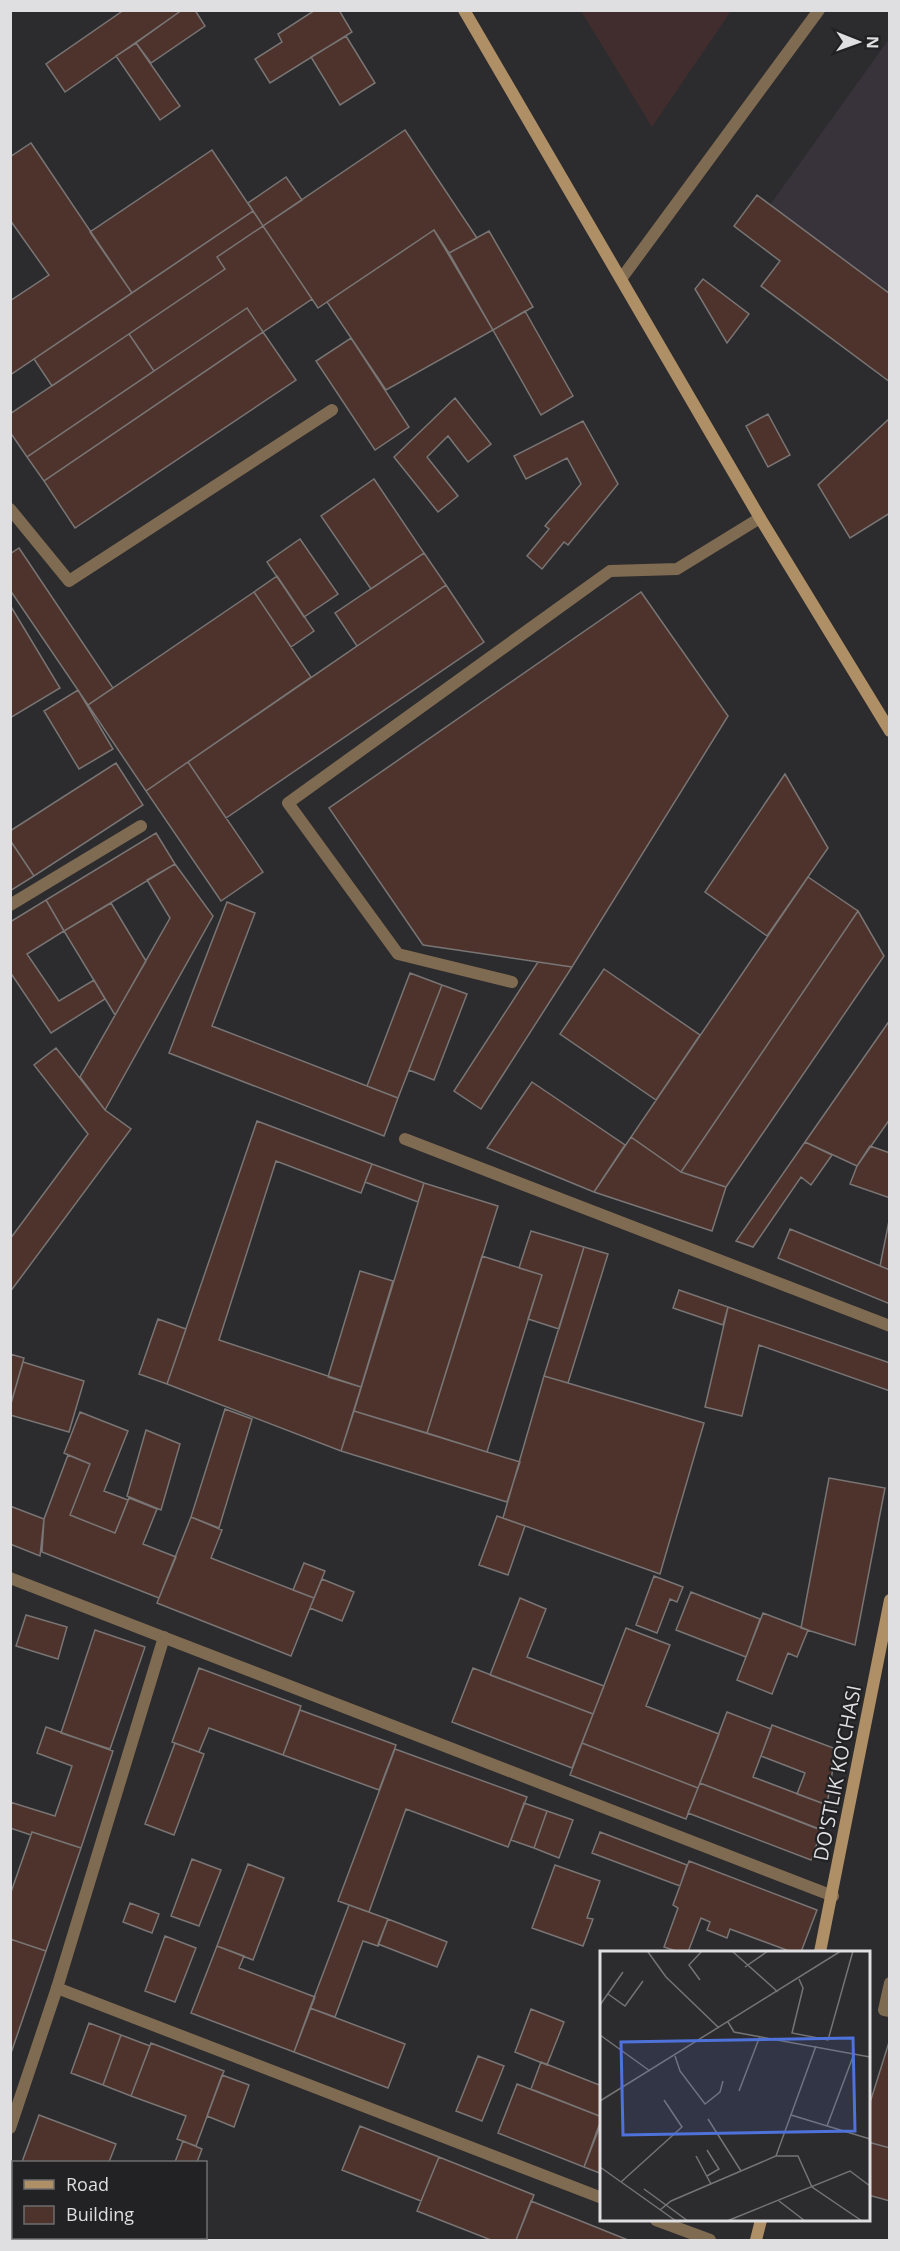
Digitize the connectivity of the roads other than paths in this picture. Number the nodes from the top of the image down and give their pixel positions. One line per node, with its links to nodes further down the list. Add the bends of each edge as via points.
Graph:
1 (464, 10): 3 (street)
2 (819, 10): 3 (street)
3 (621, 279): 6 (street)
4 (332, 410): 5 (street, via 69,581)
5 (10, 509)
6 (760, 518): 7 (street); 10 (street, via 677,569 610,571 288,803 398,954)
7 (890, 731)
8 (141, 826): 9 (street)
9 (10, 905)
10 (512, 982)
11 (405, 1139): 12 (street)
12 (890, 1326)
13 (10, 1578): 15 (street)
14 (890, 1600): 16 (street, DO'STLIK KO'CHASI)
15 (164, 1637): 16 (street); 19 (street)
16 (833, 1896): 17 (street, DO'STLIK KO'CHASI)
17 (820, 1951)
18 (890, 1983): 20 (street, via 884,2010)
19 (57, 1988): 21 (street); 22 (street)
20 (890, 2011)
21 (10, 2128)
22 (600, 2198)
23 (659, 2221): 25 (street)
24 (761, 2221): 26 (street)
25 (710, 2241)
26 (756, 2241)

